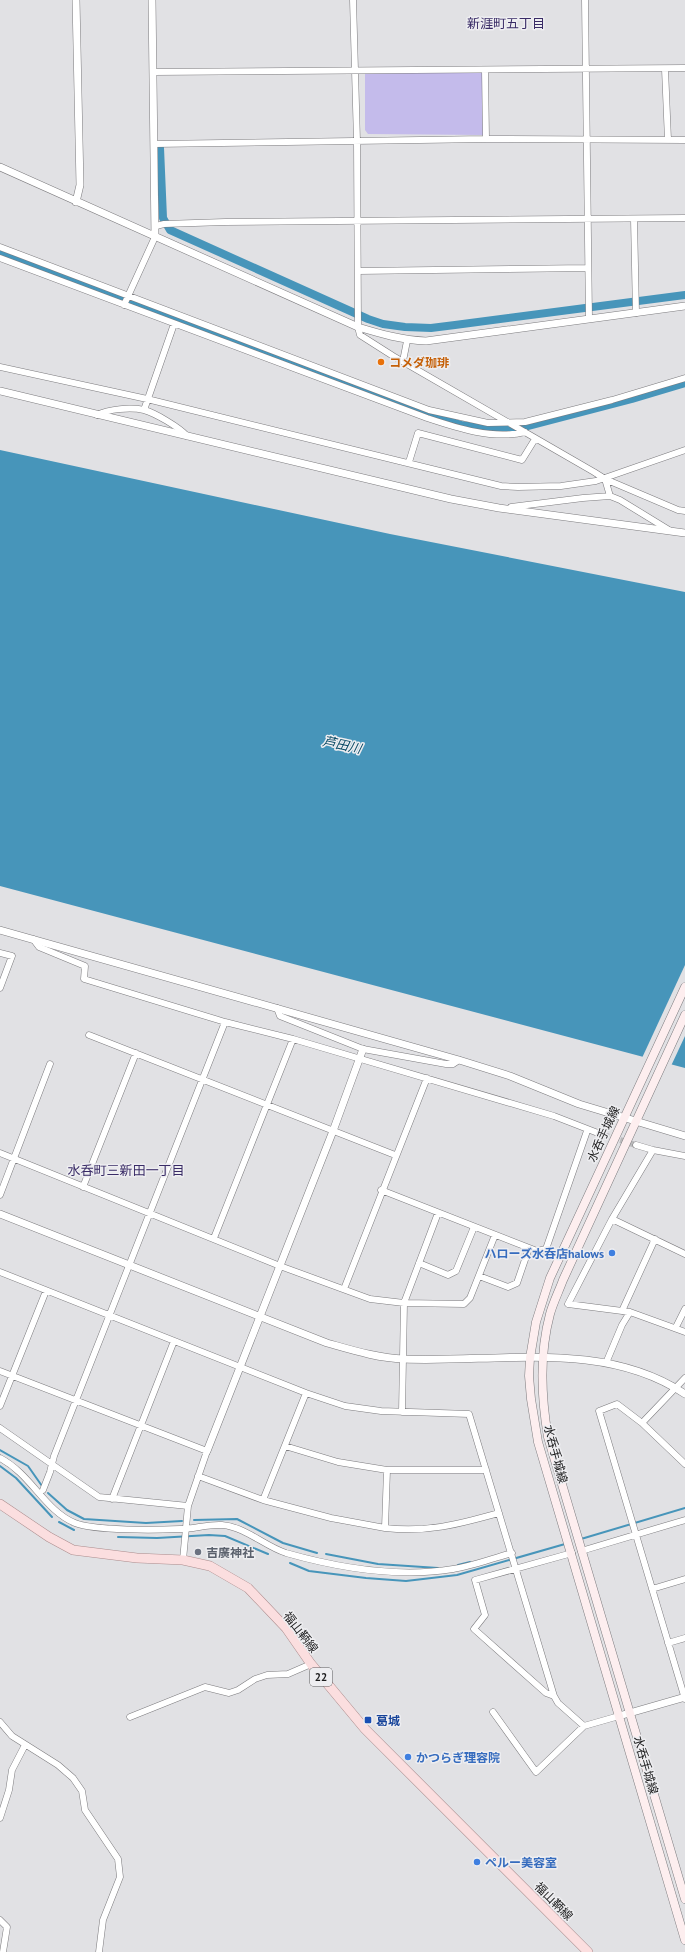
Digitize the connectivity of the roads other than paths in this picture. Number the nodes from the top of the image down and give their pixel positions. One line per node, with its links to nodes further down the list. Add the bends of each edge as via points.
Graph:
1 (76, 0): 18 (street, via 80,185)
2 (152, 0): 10 (street)
3 (353, 0): 9 (street)
4 (585, 0): 5 (street)
5 (585, 68): 6 (street); 8 (street); 11 (street)
6 (665, 68): 7 (street); 13 (street)
7 (685, 68)
8 (485, 70): 9 (street); 12 (street)
9 (356, 71): 10 (street); 15 (street)
10 (154, 72): 16 (street)
11 (586, 138): 12 (street); 13 (street); 20 (street)
12 (486, 139): 15 (street)
13 (668, 140): 14 (street)
14 (685, 140)
15 (357, 142): 16 (street); 22 (street)
16 (155, 144): 23 (street)
17 (0, 168): 18 (street)
18 (76, 202): 24 (street)
19 (685, 218): 21 (street)
20 (588, 219): 21 (street); 22 (street); 27 (street)
21 (634, 219): 31 (street)
22 (357, 221): 23 (street, via 225,222); 28 (street)
23 (156, 226): 24 (street)
24 (155, 237): 29 (street); 34 (street)
25 (0, 247): 29 (street)
26 (0, 258): 29 (street)
27 (588, 268): 28 (street); 32 (street)
28 (358, 271): 34 (street)
29 (125, 300): 33 (street); 43 (street, via 428,410 474,421)
30 (685, 306): 31 (street)
31 (636, 313): 32 (street)
32 (589, 319): 35 (street, via 426,341)
33 (174, 324): 40 (street); 44 (street, via 461,429 496,434 515,434)
34 (358, 327): 35 (street, via 384,336); 36 (street, via 360,335)
35 (407, 340): 36 (street)
36 (403, 361): 43 (street)
37 (0, 367): 40 (street)
38 (685, 378): 43 (street, via 542,419)
39 (0, 391): 42 (street)
40 (147, 399): 41 (street); 48 (street)
41 (144, 410): 42 (street, via 105,412); 45 (street, via 181,430)
42 (97, 415): 45 (street)
43 (509, 424): 44 (street)
44 (523, 431): 46 (street)
45 (188, 437): 51 (street)
46 (535, 439): 48 (street, via 522,460 418,433); 49 (street)
47 (685, 450): 49 (street)
48 (409, 462): 49 (street, via 501,486 560,486)
49 (605, 479): 50 (street); 52 (street)
50 (610, 496): 51 (street); 53 (street)
51 (499, 508): 53 (street)
52 (685, 511)
53 (671, 531): 54 (street)
54 (685, 533)
55 (0, 930): 56 (street)
56 (33, 939): 60 (street); 62 (street, via 39,947 85,966 84,979)
57 (0, 953): 58 (street, via 12,956)
58 (0, 988)
59 (685, 988): 73 (main road, 水呑手城線)
60 (278, 1008): 65 (street, via 280,1016); 68 (street)
61 (685, 1015): 74 (main road, 水呑手城線)
62 (225, 1022): 64 (street); 71 (street)
63 (89, 1035): 66 (street)
64 (293, 1039): 67 (street); 72 (street)
65 (363, 1049): 67 (street); 68 (street, via 446,1064 453,1064)
66 (136, 1054): 71 (street); 85 (street)
67 (360, 1059): 70 (street); 75 (street)
68 (458, 1060): 73 (street, via 510,1076)
69 (50, 1064): 84 (street)
70 (427, 1078): 76 (street, via 554,1116); 82 (street)
71 (202, 1080): 72 (street); 88 (street)
72 (266, 1105): 75 (street); 94 (street)
73 (624, 1119): 74 (street); 114 (main road, 水呑手城線, via 550,1278 536,1322)
74 (636, 1122): 78 (street); 115 (main road, 水呑手城線, via 563,1280 550,1315)
75 (333, 1131): 82 (street); 100 (street)
76 (587, 1131): 77 (street); 96 (street, via 546,1249 537,1251)
77 (603, 1135)
78 (685, 1136)
79 (636, 1145): 80 (street)
80 (653, 1150): 83 (street); 91 (street)
81 (0, 1153): 84 (street)
82 (395, 1155): 86 (street)
83 (685, 1156)
84 (14, 1159): 85 (street); 87 (street)
85 (83, 1187): 88 (street)
86 (381, 1190): 89 (street); 103 (street)
87 (0, 1195)
88 (150, 1213): 94 (street); 98 (street)
89 (438, 1213): 92 (street); 99 (street)
90 (0, 1214): 98 (street)
91 (612, 1219): 95 (street); 107 (street, via 568,1304)
92 (474, 1227): 93 (street); 99 (street, via 456,1271 448,1275)
93 (495, 1235): 96 (street); 102 (street)
94 (214, 1238): 100 (street)
95 (655, 1239): 97 (street); 107 (street)
96 (529, 1248): 102 (street, via 517,1283 508,1287)
97 (685, 1254)
98 (130, 1264): 109 (street); 110 (street)
99 (419, 1264): 105 (street)
100 (280, 1266): 103 (street); 109 (street)
101 (0, 1272): 104 (street)
102 (478, 1276): 105 (street, via 470,1298 464,1304)
103 (344, 1289): 105 (street, via 370,1299)
104 (46, 1291): 110 (street); 120 (street)
105 (404, 1304): 116 (street)
106 (685, 1309): 111 (street)
107 (622, 1311): 108 (street)
108 (630, 1312): 111 (street); 117 (street, via 622,1324)
109 (259, 1315): 116 (street, via 327,1343 374,1356); 118 (street)
110 (110, 1316): 113 (street); 125 (street)
111 (676, 1327): 112 (street)
112 (685, 1332)
113 (174, 1341): 118 (street); 129 (street)
114 (530, 1358): 115 (street); 116 (street); 150 (main road, 水呑手城線, via 531,1392 538,1442)
115 (543, 1358): 117 (street); 149 (main road, 水呑手城線, via 543,1404 548,1436)
116 (403, 1359): 127 (street)
117 (606, 1363): 122 (street, via 650,1374)
118 (240, 1367): 123 (street); 132 (street)
119 (0, 1371): 120 (street)
120 (12, 1375): 125 (street); 126 (street)
121 (685, 1378): 122 (street)
122 (676, 1388): 124 (street); 128 (street)
123 (306, 1393): 127 (street, via 345,1406 381,1412); 131 (street)
124 (685, 1394)
125 (76, 1400): 129 (street); 134 (street)
126 (0, 1406)
127 (402, 1412): 137 (street, via 469,1414)
128 (642, 1424): 135 (street); 147 (street, via 617,1404 599,1411)
129 (141, 1426): 132 (street); 140 (street)
130 (0, 1428): 134 (street)
131 (285, 1446): 136 (street, via 338,1462); 141 (street)
132 (206, 1452): 138 (street)
133 (0, 1458): 148 (street, via 24,1475 59,1514 75,1523 98,1528)
134 (52, 1464): 139 (street); 140 (street, via 99,1497)
135 (685, 1464)
136 (387, 1470): 137 (street); 146 (street)
137 (486, 1470): 144 (street)
138 (198, 1476): 141 (street); 143 (street)
139 (43, 1490)
140 (112, 1499): 143 (street)
141 (263, 1500): 146 (street, via 331,1518)
142 (0, 1504): 152 (main road, 福山鞆線 / 22, via 73,1550 137,1558)
143 (188, 1506): 148 (street)
144 (499, 1513): 146 (street, via 452,1526 404,1530); 151 (street)
145 (685, 1520): 147 (street)
146 (385, 1528)
147 (634, 1532): 149 (street); 155 (street)
148 (185, 1534): 151 (street, via 222,1526 238,1529 282,1552 386,1572 454,1569); 152 (street)
149 (580, 1548): 162 (main road, 水呑手城線)
150 (571, 1551): 153 (street); 163 (main road, 水呑手城線)
151 (512, 1554): 153 (street)
152 (183, 1560): 158 (main road, 福山鞆線 / 22, via 210,1566 248,1588 286,1628)
153 (516, 1566): 159 (street); 159 (street, via 475,1580 485,1615 474,1628 546,1693)
154 (685, 1579): 155 (street)
155 (652, 1589): 157 (street)
156 (685, 1638): 157 (street)
157 (668, 1643): 160 (street)
158 (311, 1664): 164 (street, via 288,1674 267,1675 255,1679 229,1693 204,1686); 175 (main road, 福山鞆線 / 22, via 365,1729)
159 (554, 1696): 166 (street, via 558,1703)
160 (685, 1698): 162 (street)
161 (493, 1712): 166 (street, via 536,1772)
162 (630, 1713): 163 (street); 169 (main road, 水呑手城線)
163 (619, 1716): 166 (street); 172 (main road, 水呑手城線)
164 (130, 1717)
165 (0, 1722): 167 (street, via 12,1736)
166 (584, 1726)
167 (25, 1745): 168 (street, via 12,1770); 174 (street, via 58,1765 79,1785 85,1810 118,1859 120,1877 103,1920)
168 (0, 1818)
169 (682, 1880): 170 (main road, 水呑手城線)
170 (685, 1898)
171 (0, 1920): 173 (street, via 7,1927)
172 (685, 1940)
173 (3, 1952)
174 (99, 1952)
175 (588, 1952)

